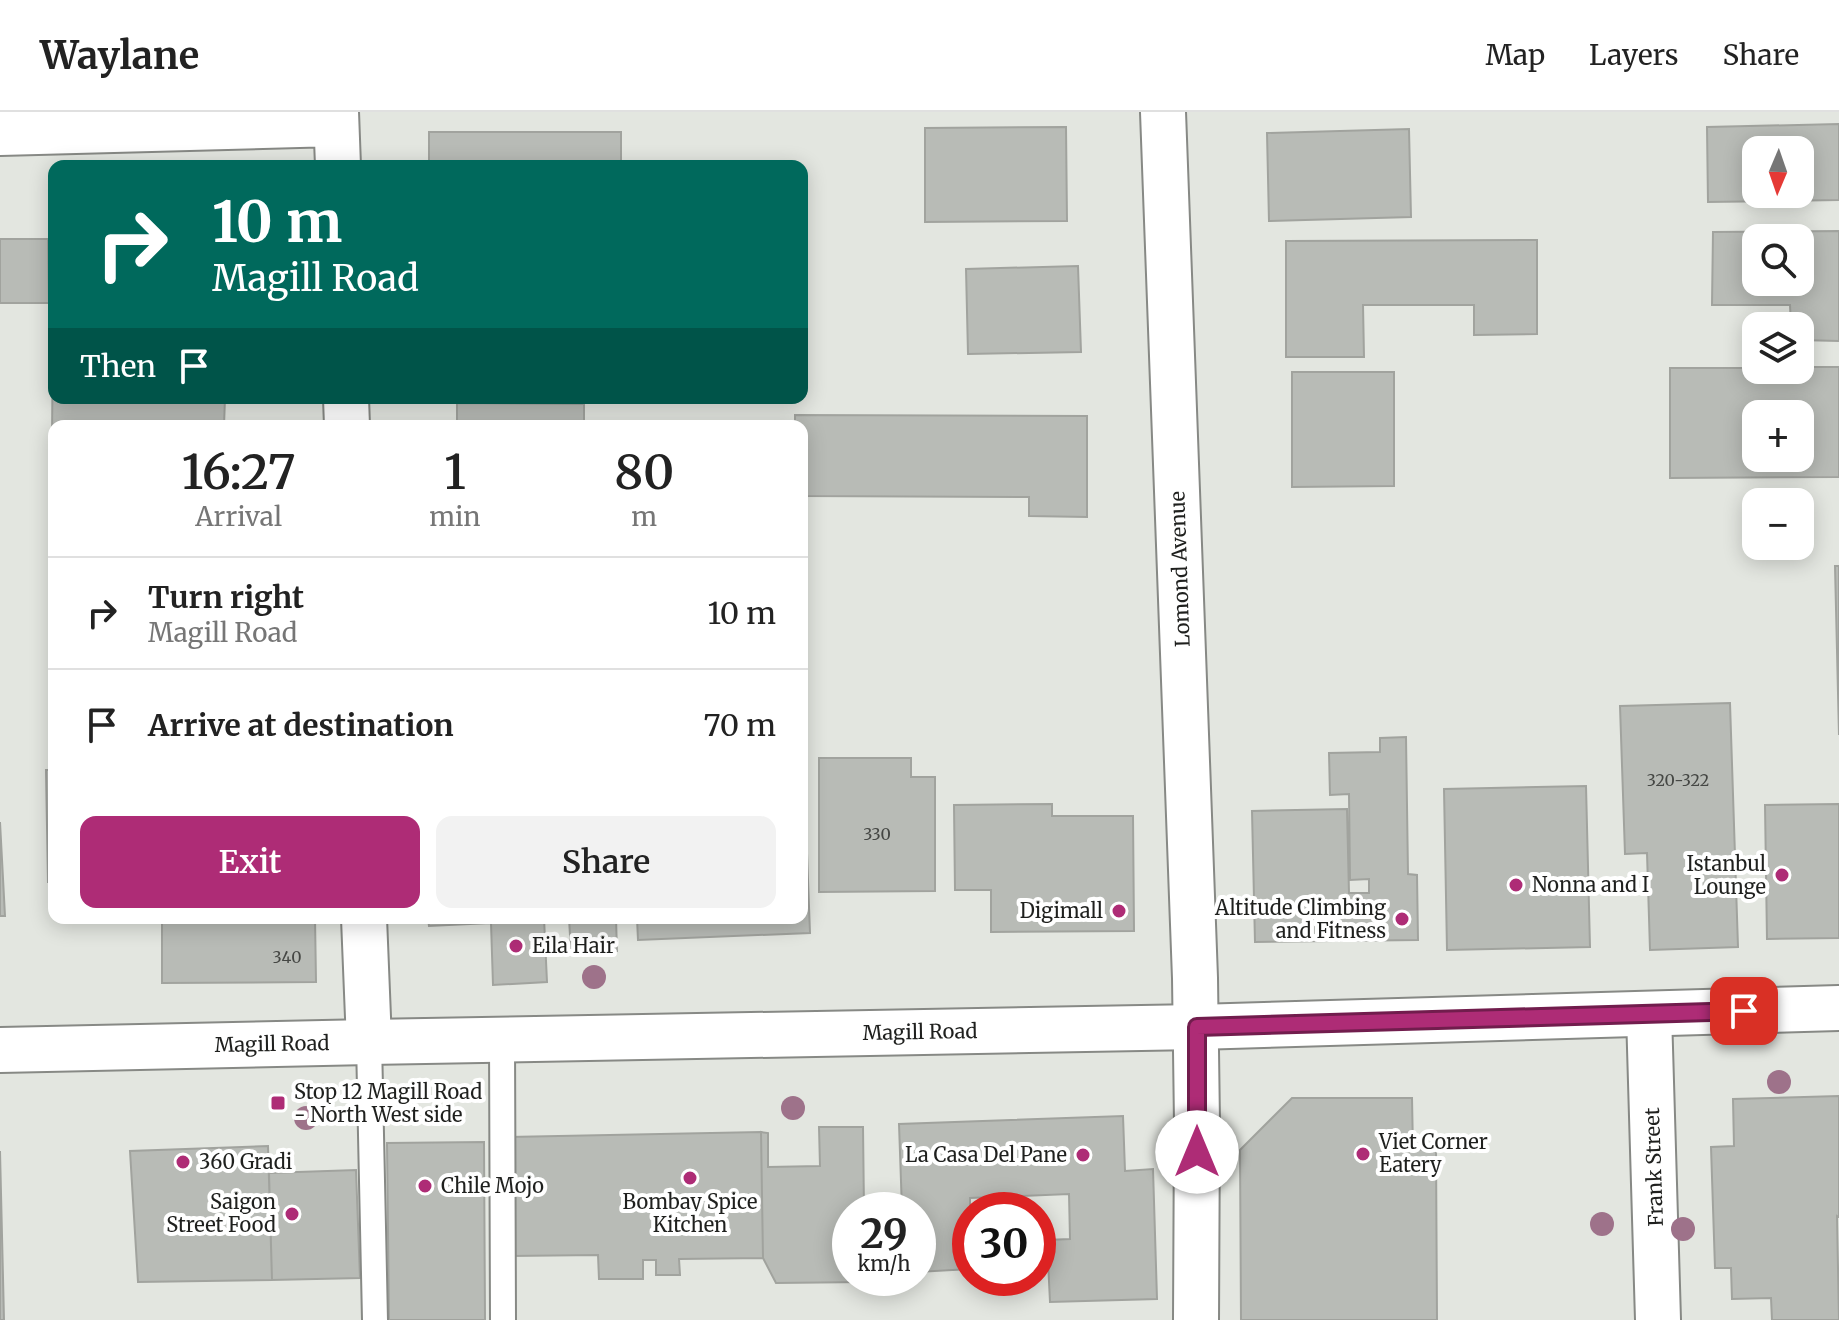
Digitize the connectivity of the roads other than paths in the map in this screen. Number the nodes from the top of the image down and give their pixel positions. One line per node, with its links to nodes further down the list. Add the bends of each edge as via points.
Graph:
1 (1163, 112): 7 (street, Lomond Avenue)
2 (0, 133): 3 (street)
3 (337, 134)
4 (364, 924): 9 (street)
5 (1839, 1008): 6 (street, Magill Road)
6 (1649, 1014): 7 (street, Magill Road); 14 (street, Frank Street)
7 (1197, 1027): 8 (street, Magill Road); 13 (street, Lomond Avenue)
8 (502, 1040): 9 (street, Magill Road); 12 (lane)
9 (369, 1042): 10 (street, Magill Road); 11 (lane)
10 (0, 1050)
11 (375, 1320)
12 (503, 1320)
13 (1196, 1320)
14 (1658, 1320)

